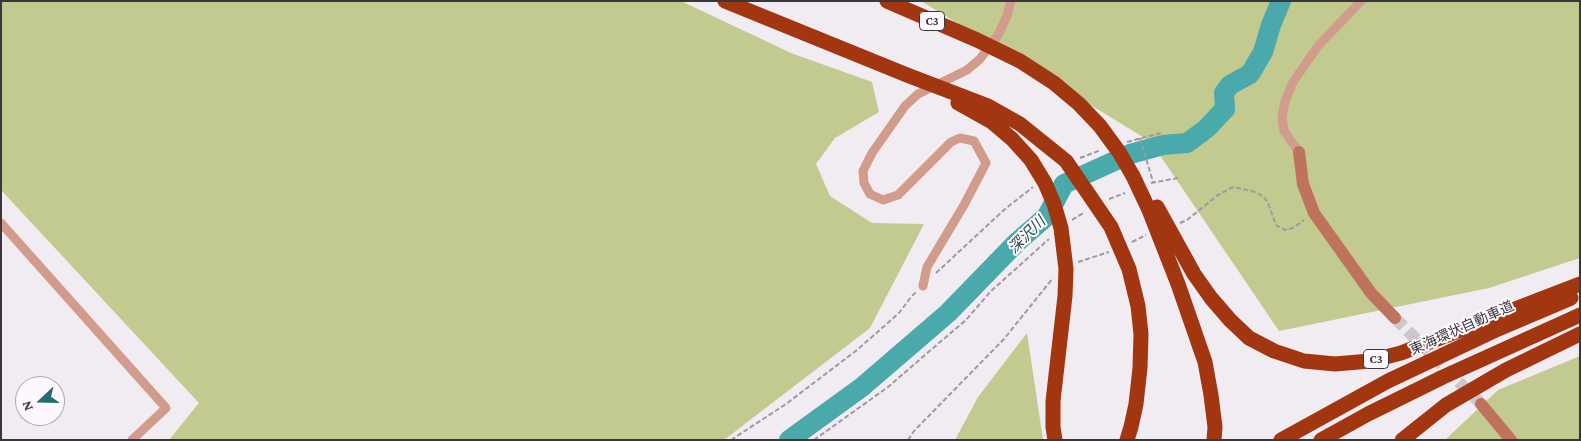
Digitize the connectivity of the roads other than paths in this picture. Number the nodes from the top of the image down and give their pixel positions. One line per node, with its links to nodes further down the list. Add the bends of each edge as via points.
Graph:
1 (725, 1): 5 (highway)
2 (887, 1): 6 (highway, C3, via 1020,61 1079,104)
3 (1011, 1): 10 (street, via 998,35 980,59 967,70 918,94 905,106 863,171 864,184 870,194 883,200 898,196 951,142 960,138 974,141 986,163 927,267)
4 (1361, 1): 7 (street, via 1318,46 1284,101 1284,131)
5 (907, 75): 17 (highway, via 992,122 1031,160 1046,183 1061,228 1066,269 1053,401); 18 (highway, via 988,106 1020,124 1066,161 1111,226 1129,269 1138,306 1140,368)
6 (1119, 148): 9 (highway, C3, via 1138,175 1194,274 1230,320 1249,338 1304,361 1335,364 1370,361 1400,353); 19 (highway, C3, via 1149,210 1205,362)
7 (1298, 152): 13 (street, via 1303,184 1314,213 1371,293)
8 (1, 223): 16 (street, via 166,408)
9 (1580, 284)
10 (923, 286)
11 (1580, 294): 20 (highway, 東海環状自動車道 / C3, via 1490,332 1388,381)
12 (1580, 315): 21 (highway, via 1443,377)
13 (1395, 318)
14 (1580, 334): 22 (highway, via 1506,370 1446,405)
15 (1481, 404): 23 (street)
16 (132, 440)
17 (1055, 440)
18 (1127, 440)
19 (1214, 440)
20 (1281, 440)
21 (1321, 440)
22 (1402, 440)
23 (1511, 440)

